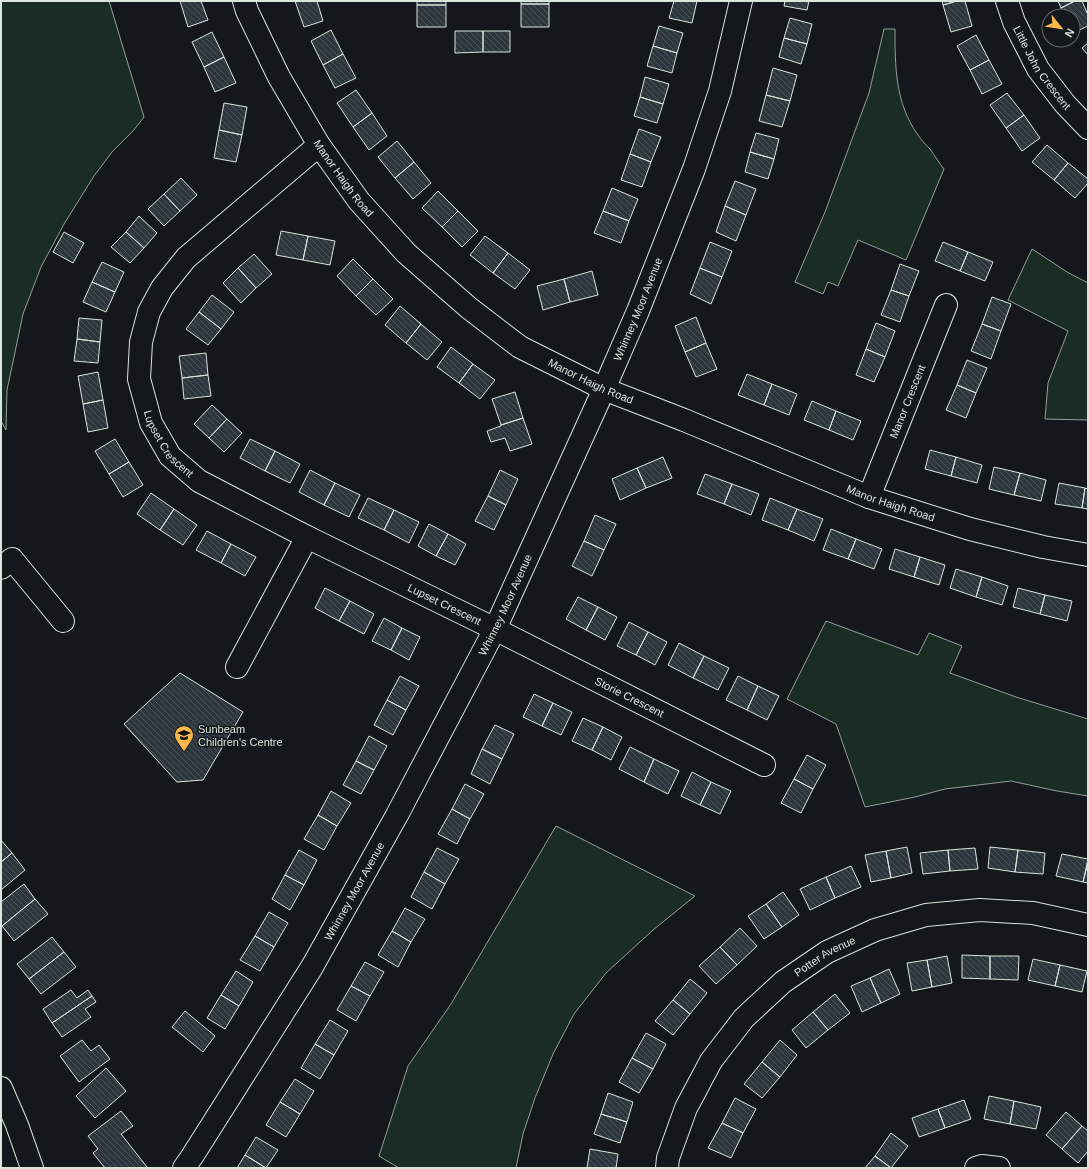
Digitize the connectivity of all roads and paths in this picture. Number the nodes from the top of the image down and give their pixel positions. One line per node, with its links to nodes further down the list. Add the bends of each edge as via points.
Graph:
1 (244, 1): 5 (main road, Manor Haigh Road, via 278,77)
2 (741, 1): 7 (main road, Whinney Moor Avenue, via 720,91 694,169)
3 (1007, 1): 4 (main road, Little John Crescent, via 1014,22 1038,69 1065,104)
4 (1088, 128)
5 (319, 145): 7 (main road, Manor Haigh Road, via 359,201 406,253 469,308 520,347); 9 (main road, Lupset Crescent, via 186,258 162,288 149,312 141,342 139,379 151,423 170,456 199,481)
6 (946, 305): 8 (main road, Manor Crescent)
7 (604, 389): 8 (main road, Manor Haigh Road); 13 (main road, Whinney Moor Avenue)
8 (869, 497): 10 (main road, Manor Haigh Road, via 970,528 1043,547)
9 (307, 537): 13 (main road, Lupset Crescent); 14 (main road)
10 (1088, 555)
11 (5, 558): 12 (main road)
12 (63, 621)
13 (495, 630): 15 (main road, Storie Crescent); 19 (main road, Whinney Moor Avenue, via 397,815 312,967)
14 (237, 667)
15 (764, 765)
16 (1088, 925): 20 (main road, Potter Avenue, via 1033,913 980,910 926,915 875,930 826,952 782,982 744,1018 711,1061 686,1108 668,1158)
17 (1, 1088): 18 (main road, via 18,1125)
18 (32, 1168)
19 (184, 1168)
20 (667, 1168)
21 (976, 1168): 22 (main road)
22 (999, 1168)

